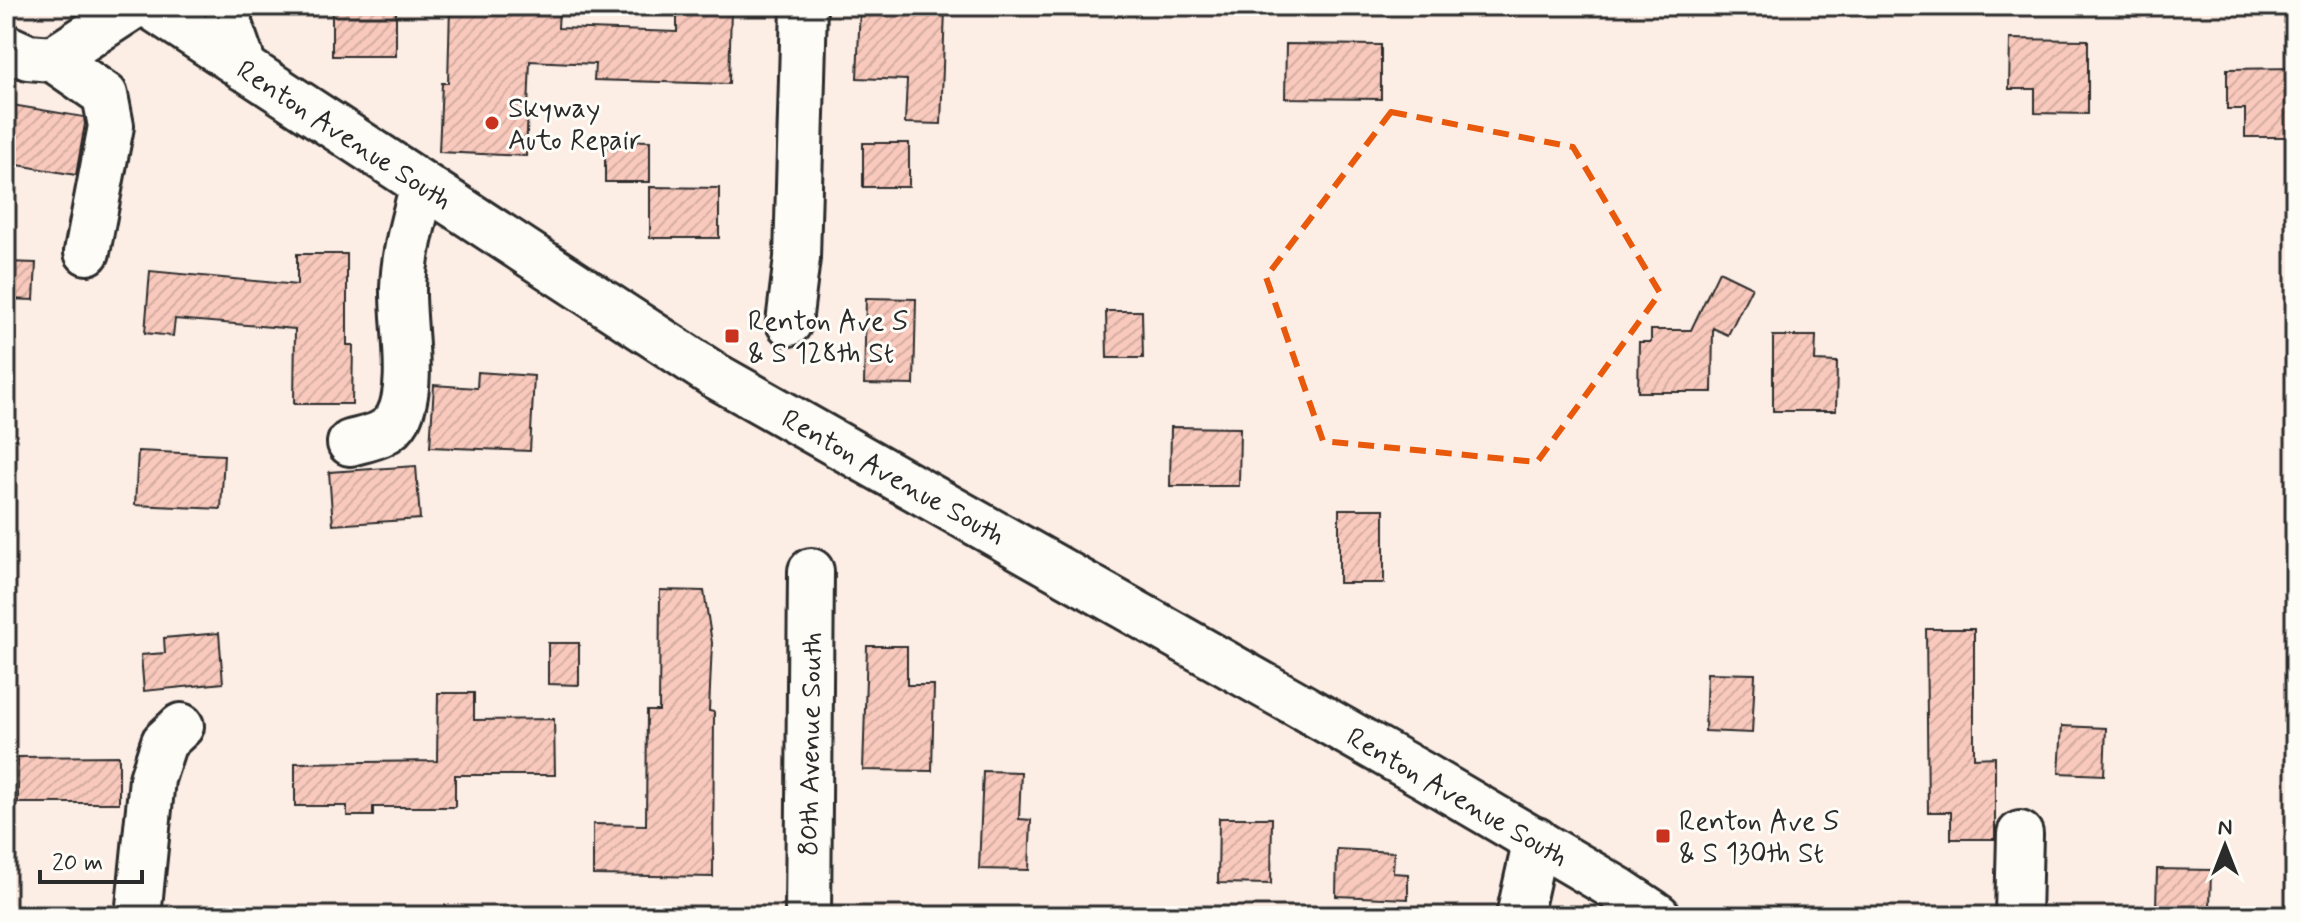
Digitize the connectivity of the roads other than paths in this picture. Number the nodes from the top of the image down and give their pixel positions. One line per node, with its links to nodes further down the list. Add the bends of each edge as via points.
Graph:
1 (134, 6): 6 (main road)
2 (150, 6): 7 (main road, Renton Avenue South)
3 (231, 6): 7 (main road, via 228,21)
4 (804, 6): 10 (main road, via 797,258)
5 (6, 47): 6 (main road, via 28,57)
6 (53, 59): 9 (main road, via 105,95 111,126)
7 (245, 69): 8 (main road, Renton Avenue South)
8 (423, 185): 11 (main road, via 407,246 404,396 398,418 385,433); 15 (main road, Renton Avenue South, via 714,375)
9 (87, 252)
10 (789, 323)
11 (350, 443)
12 (811, 571): 17 (main road, 80th Avenue South)
13 (181, 726): 16 (main road, via 164,742 152,779)
14 (2020, 834): 20 (main road)
15 (1536, 840): 18 (main road); 19 (main road, Renton Avenue South)
16 (138, 916)
17 (808, 916)
18 (1519, 916)
19 (1658, 916)
20 (2018, 916)

